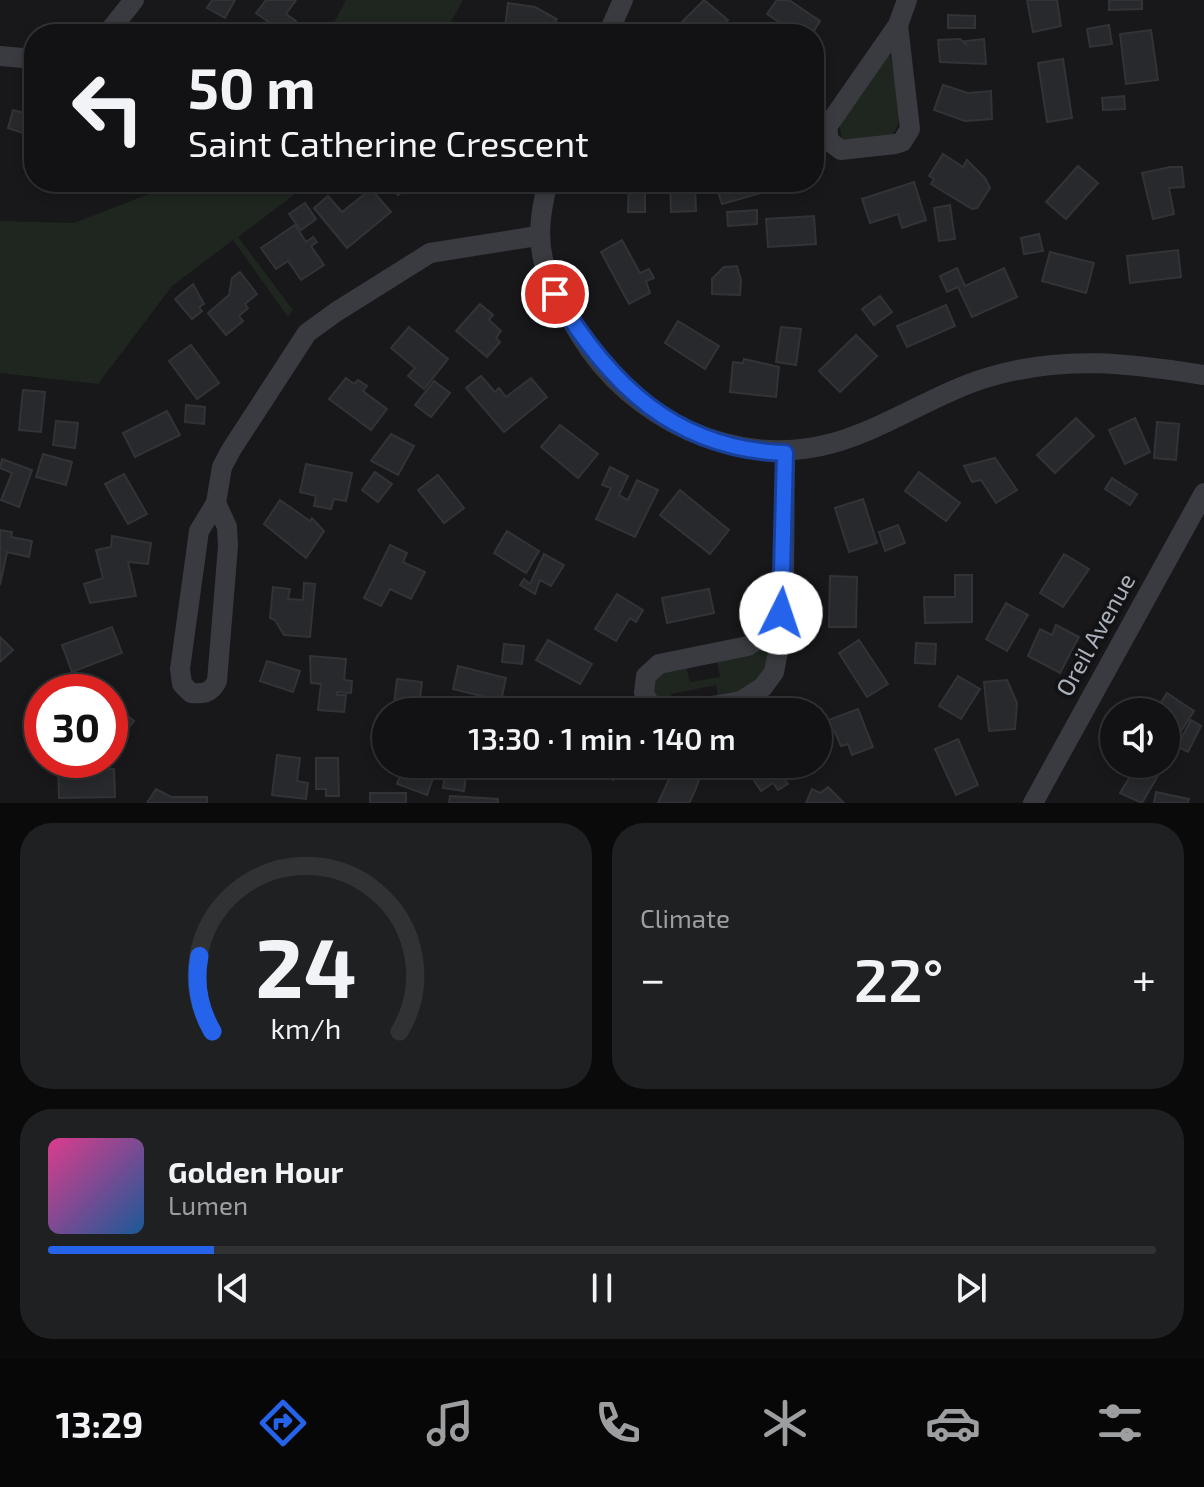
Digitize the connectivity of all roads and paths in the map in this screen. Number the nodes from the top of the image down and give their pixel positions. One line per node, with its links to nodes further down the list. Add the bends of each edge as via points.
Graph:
1 (134, 0): 4 (street)
2 (623, 0): 5 (street)
3 (907, 0): 6 (street)
4 (115, 24)
5 (612, 24)
6 (898, 25): 6 (street, via 910,129 902,142 841,150 829,141 827,127)
7 (0, 56): 8 (street)
8 (24, 58)
9 (546, 192): 10 (street)
10 (537, 236): 12 (street, via 555,294 585,343 619,381 664,419 702,437 751,452); 14 (street, via 430,253 307,333 226,459)
11 (1204, 375): 12 (street, via 1100,361 1047,364 987,378 835,443)
12 (785, 453): 15 (street, via 784,582)
13 (1204, 493): 18 (street, Oreil Avenue)
14 (216, 503): 14 (street, via 227,527 228,546 217,681 203,694 191,693 182,684 180,669 199,531)
15 (777, 627): 16 (street, via 748,646 659,664 646,676); 17 (street, via 778,660 763,687)
16 (647, 698)
17 (746, 698)
18 (1033, 803)

